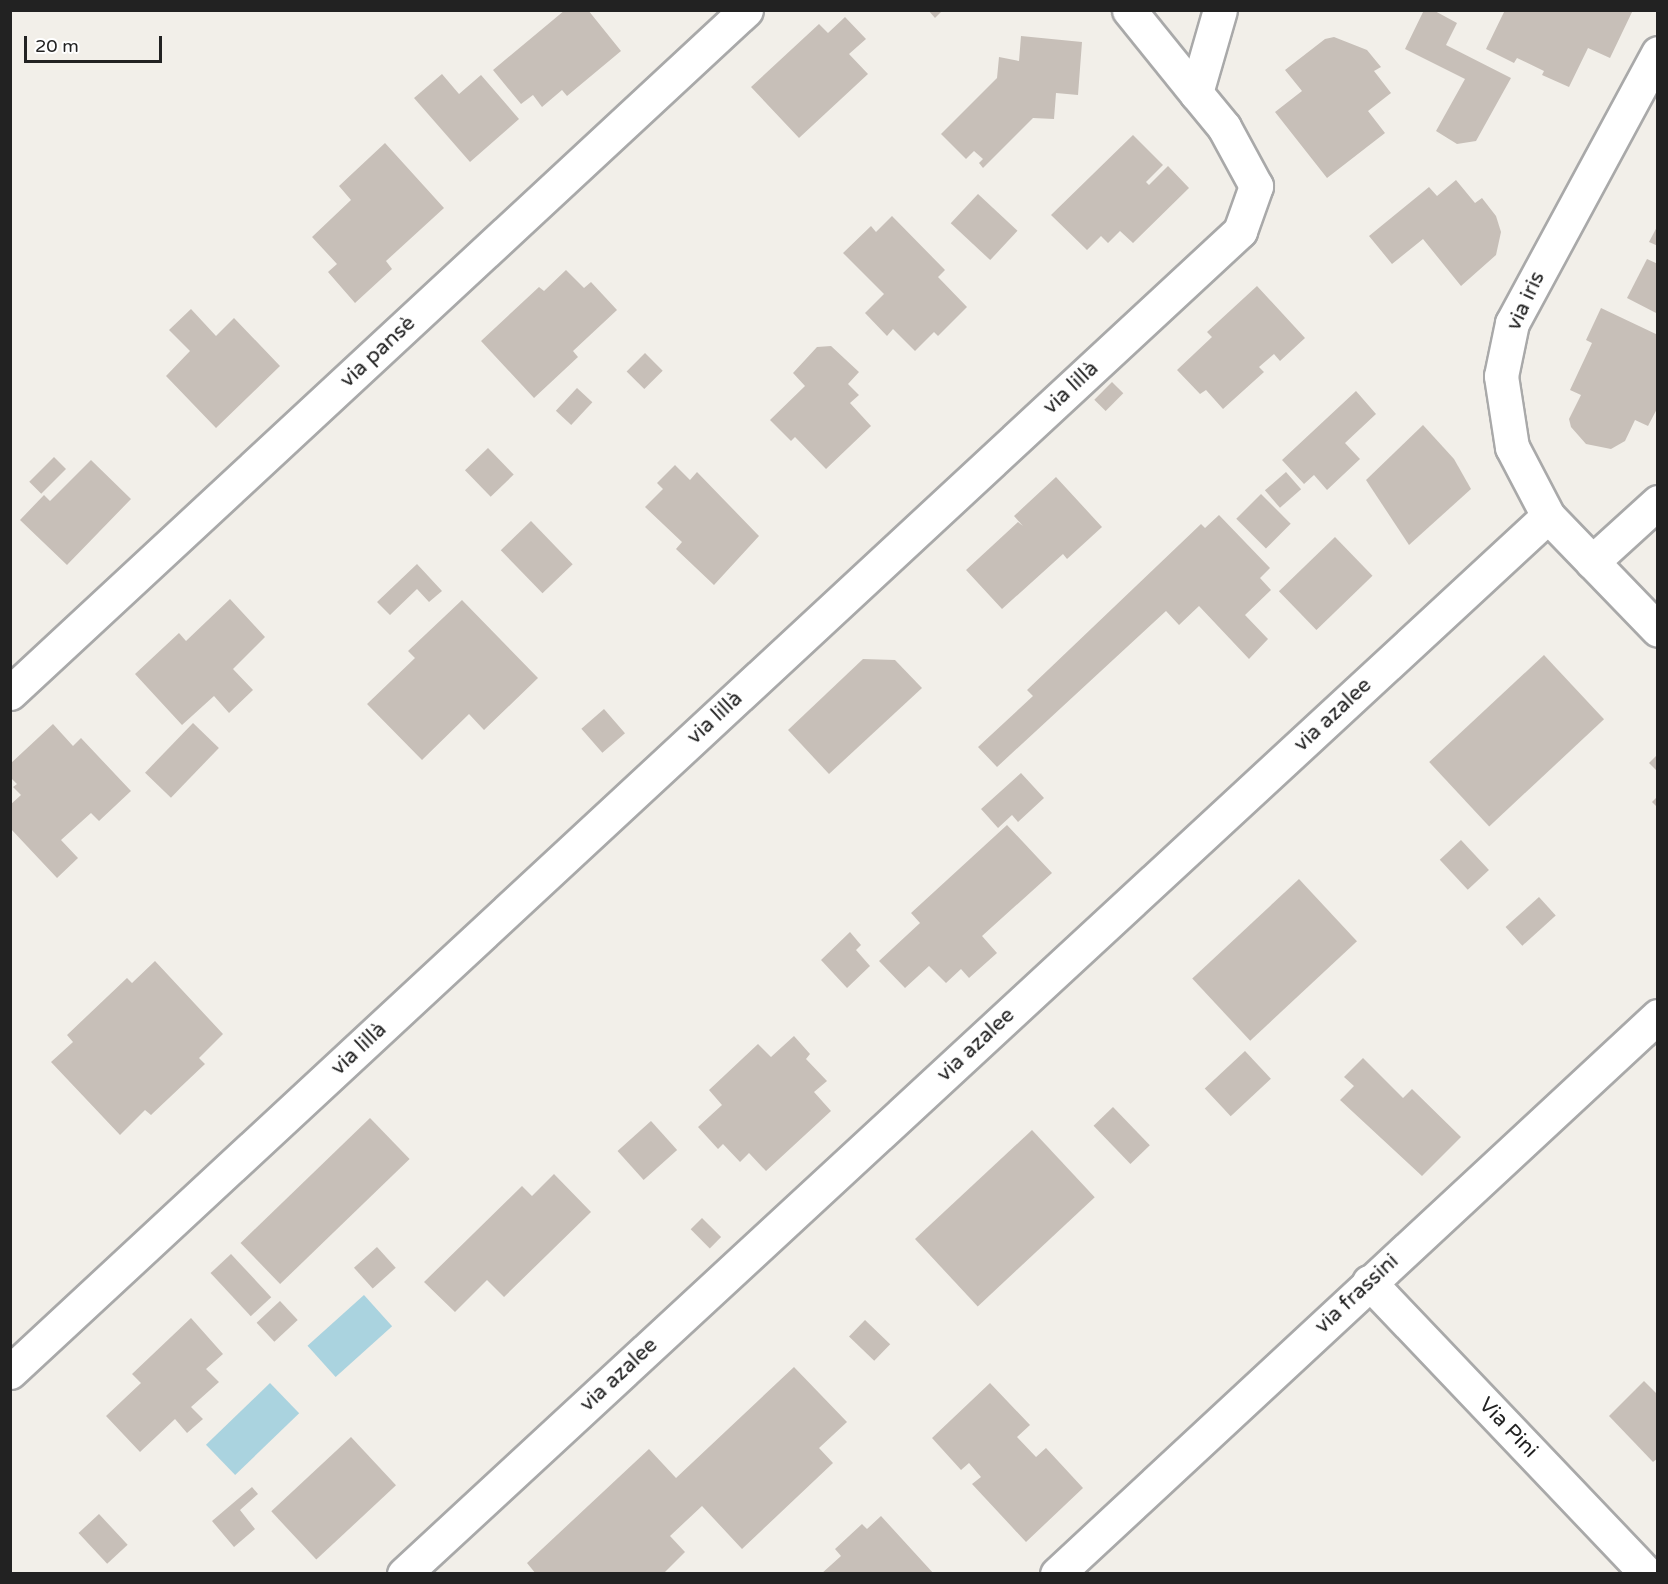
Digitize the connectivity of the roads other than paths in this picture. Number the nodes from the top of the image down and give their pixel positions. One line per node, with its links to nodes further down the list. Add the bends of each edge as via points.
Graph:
1 (746, 10): 10 (street, via pansè)
2 (1129, 10): 5 (street)
3 (1220, 10): 5 (street)
4 (1658, 53): 7 (street, via iris, via 1512,323 1501,376 1512,447)
5 (1196, 93): 13 (street, via lillà, via 1224,127 1256,186 1239,231)
6 (1658, 502): 8 (street)
7 (1548, 516): 8 (street, via iris); 14 (street, via azalee)
8 (1592, 562): 9 (street, via iris)
9 (1658, 630)
10 (10, 693)
11 (1658, 1016): 12 (street, via frassini)
12 (1369, 1282): 15 (street, via frassini); 16 (street, Via Pini)
13 (10, 1372)
14 (404, 1574)
15 (1057, 1574)
16 (1647, 1574)

